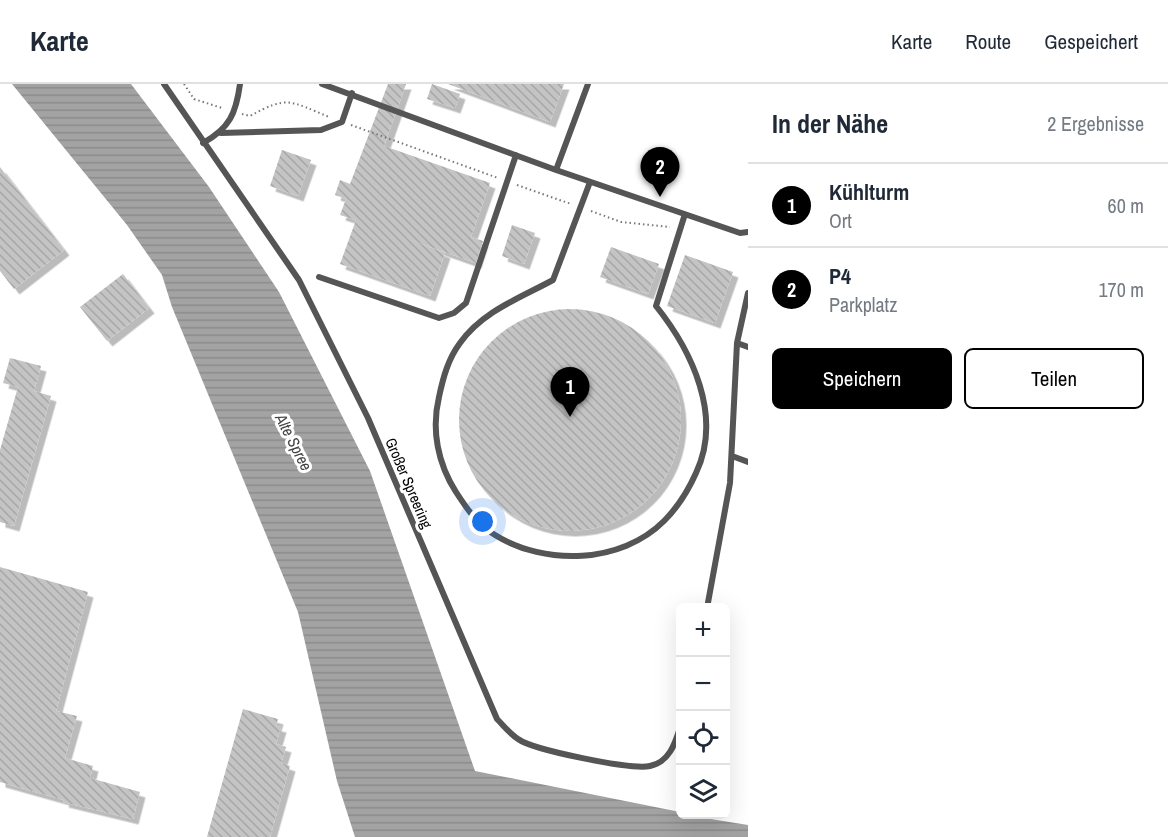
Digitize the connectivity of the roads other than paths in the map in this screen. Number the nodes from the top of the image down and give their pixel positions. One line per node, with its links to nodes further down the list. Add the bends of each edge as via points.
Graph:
1 (164, 84): 7 (lane, Großer Spreering)
2 (240, 84): 6 (lane, via 234,112)
3 (322, 84): 5 (lane)
4 (588, 84): 9 (lane)
5 (352, 93): 6 (lane, via 342,122 321,129); 8 (lane)
6 (220, 133): 7 (lane)
7 (203, 143): 20 (lane, Großer Spreering, via 299,280 368,418 498,719 519,740 627,766 651,766 672,752)
8 (516, 155): 9 (lane); 13 (lane, via 466,303 454,312 439,318)
9 (556, 170): 10 (lane)
10 (590, 182): 11 (lane); 11 (lane, via 553,280 501,306 460,343 444,372 436,407 436,441 447,478 469,513 494,535 523,549 557,556 590,556 625,546 663,522 686,495 700,464 705,401 697,374 656,306)
11 (685, 214): 12 (lane, via 740,233)
12 (748, 232)
13 (319, 277)
14 (748, 293): 15 (lane)
15 (737, 343): 16 (lane); 17 (lane)
16 (748, 347)
17 (732, 456): 18 (lane); 19 (lane)
18 (748, 462)
19 (708, 603)
20 (676, 741)

